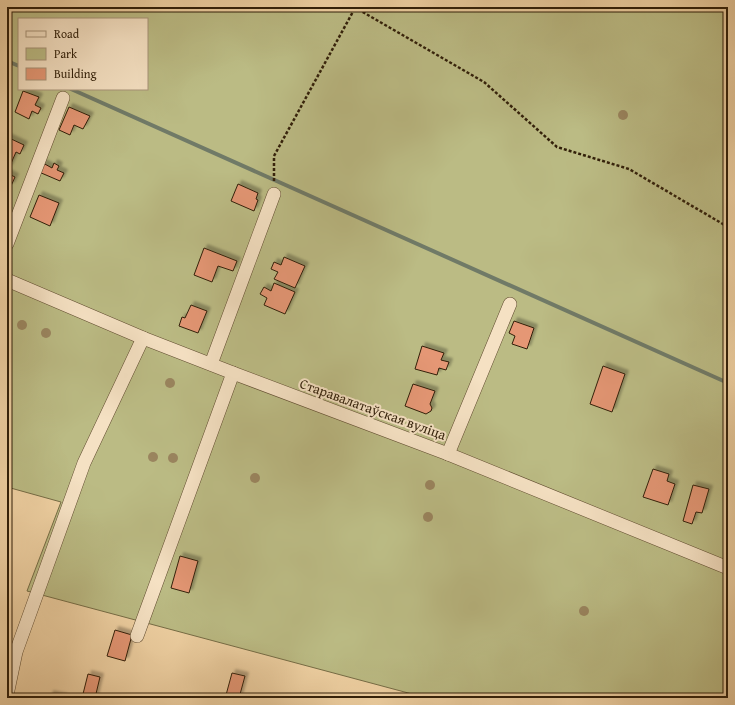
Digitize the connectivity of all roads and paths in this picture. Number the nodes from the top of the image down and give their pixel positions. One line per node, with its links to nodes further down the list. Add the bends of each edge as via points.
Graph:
1 (354, 8): 3 (path, via 274,156); 4 (path, via 484,82 557,148 629,169)
2 (63, 98): 5 (street)
3 (274, 194): 9 (street)
4 (728, 227)
5 (7, 244)
6 (7, 280): 8 (street, Старавалатаўская вуліца)
7 (510, 304): 11 (street)
8 (143, 338): 9 (street, Старавалатаўская вуліца); 14 (street, via 84,463 16,652)
9 (210, 364): 10 (street, Старавалатаўская вуліца)
10 (233, 374): 11 (street, Старавалатаўская вуліца); 13 (street)
11 (448, 454): 12 (street, Старавалатаўская вуліца)
12 (728, 568)
13 (137, 636)
14 (7, 695)

